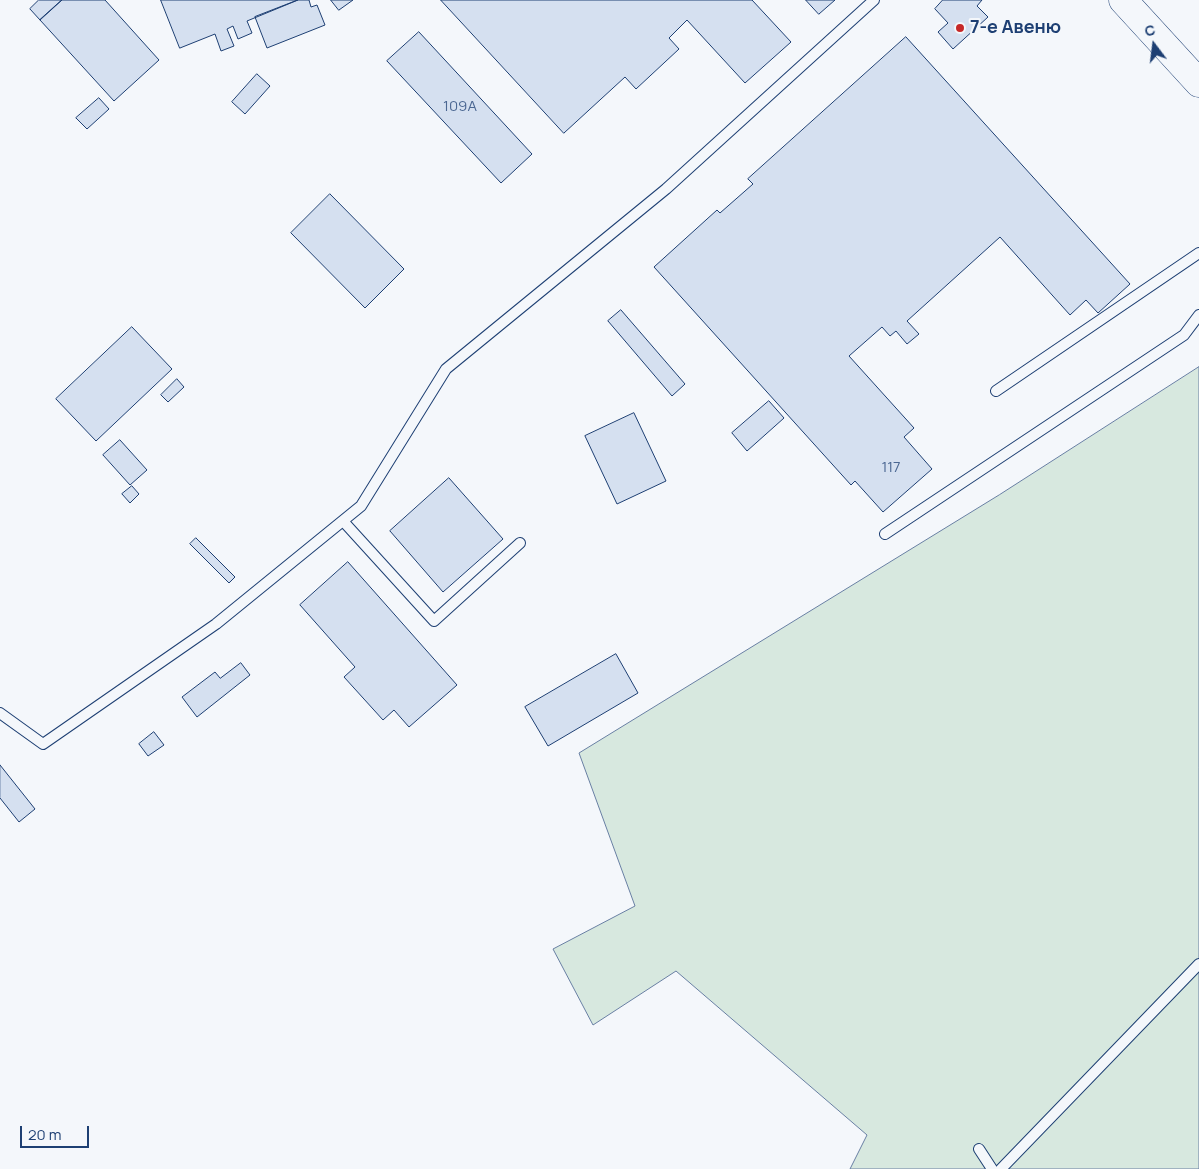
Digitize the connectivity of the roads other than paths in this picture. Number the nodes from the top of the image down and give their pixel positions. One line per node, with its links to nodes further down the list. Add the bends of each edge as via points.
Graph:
1 (874, 0): 7 (lane, via 666,189 446,369 361,506)
2 (1123, 0): 3 (main road)
3 (1199, 83)
4 (1199, 253): 6 (lane)
5 (1199, 314): 8 (lane, via 1184,335)
6 (996, 392)
7 (343, 521): 9 (lane, via 434,621); 10 (lane, via 216,624 43,744)
8 (885, 534)
9 (520, 543)
10 (0, 713)
11 (1199, 964): 14 (lane)
12 (979, 1149): 13 (lane)
13 (992, 1169)
14 (1001, 1169)

